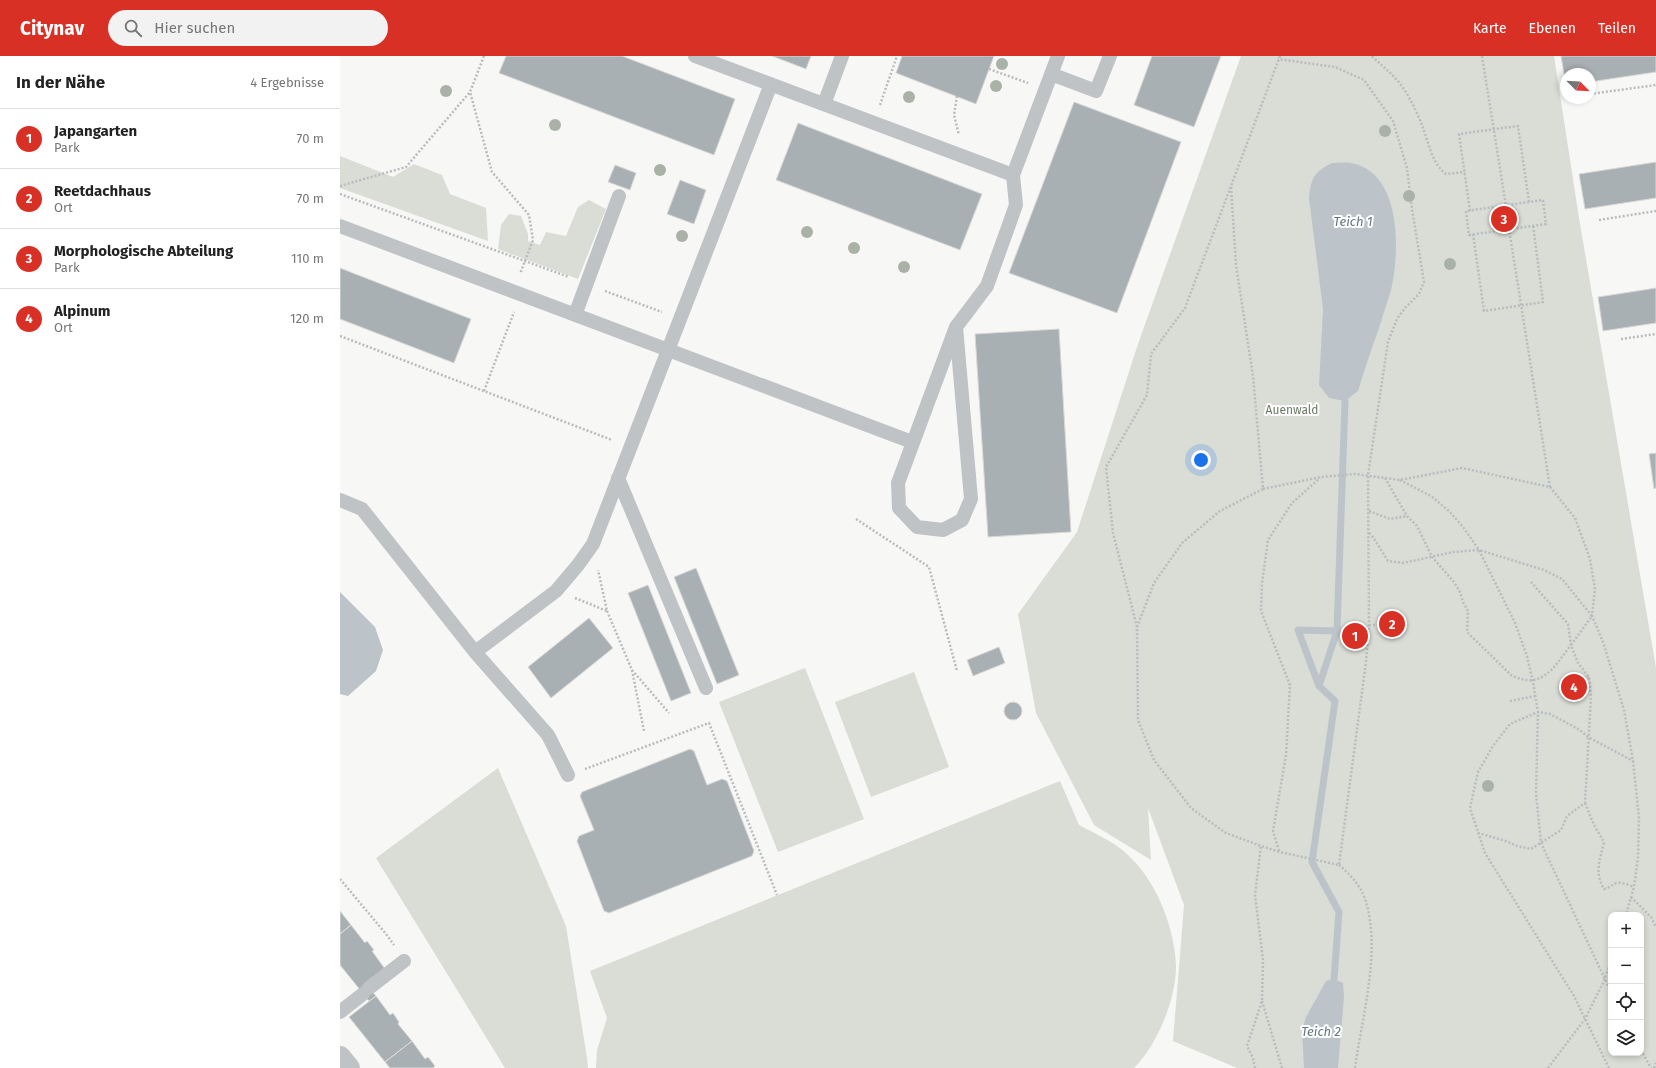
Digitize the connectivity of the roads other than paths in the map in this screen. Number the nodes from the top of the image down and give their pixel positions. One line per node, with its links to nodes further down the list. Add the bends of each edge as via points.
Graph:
1 (695, 56): 6 (lane)
2 (842, 56): 7 (lane)
3 (1058, 56): 5 (lane)
4 (1110, 56): 5 (lane, via 1096,91)
5 (1051, 74): 8 (lane)
6 (771, 84): 7 (lane); 13 (lane)
7 (824, 104): 8 (lane)
8 (1013, 175): 12 (lane, via 1016,205 987,286)
9 (619, 196): 11 (lane)
10 (340, 226): 11 (lane)
11 (575, 315): 13 (lane)
12 (956, 328): 14 (lane); 14 (lane, via 971,500 962,520 943,530 917,527 899,508 898,483)
13 (667, 350): 14 (lane); 15 (lane)
14 (912, 442)
15 (618, 478): 17 (lane, via 592,544 578,565 556,591); 18 (lane)
16 (340, 500): 17 (lane, via 362,509)
17 (475, 652): 19 (lane, via 548,735)
18 (706, 688)
19 (568, 775)
20 (404, 961): 21 (lane)
21 (340, 1012)
22 (340, 1057): 23 (street)
23 (348, 1068)

